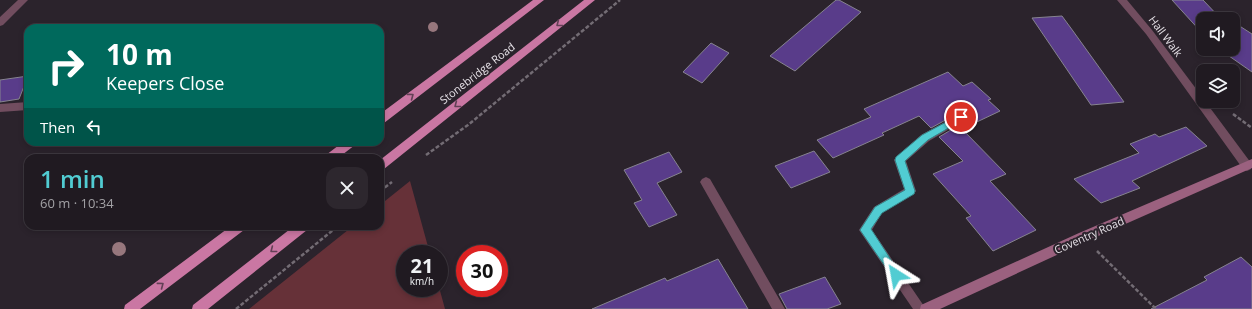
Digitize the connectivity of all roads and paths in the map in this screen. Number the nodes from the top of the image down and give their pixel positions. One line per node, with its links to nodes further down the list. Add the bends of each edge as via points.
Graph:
1 (23, 0): 6 (street)
2 (539, 0): 10 (highway, Stonebridge Road, one-way to 2)
3 (590, 0): 16 (highway, Stonebridge Road, one-way to 16)
4 (620, 0): 15 (path, via 468,125)
5 (1122, 0): 17 (street, Hall Walk)
6 (0, 23)
7 (24, 106): 8 (street)
8 (0, 108)
9 (1231, 110): 12 (path)
10 (384, 117)
11 (961, 117): 29 (street, via 925,138 900,160 910,191 878,210 865,230)
12 (1252, 128)
13 (346, 146): 14 (highway)
14 (335, 154)
15 (425, 156)
16 (384, 163)
17 (1250, 164): 24 (main road, Coventry Road)
18 (396, 178): 20 (path)
19 (706, 182): 28 (street)
20 (384, 188)
21 (235, 230): 25 (highway, one-way to 21)
22 (298, 230): 26 (highway, one-way to 26)
23 (333, 230): 27 (path)
24 (1083, 237): 30 (main road, Coventry Road); 31 (path)
25 (130, 309)
26 (198, 309)
27 (236, 309)
28 (779, 309)
29 (920, 309)
30 (926, 309)
31 (1156, 309)

